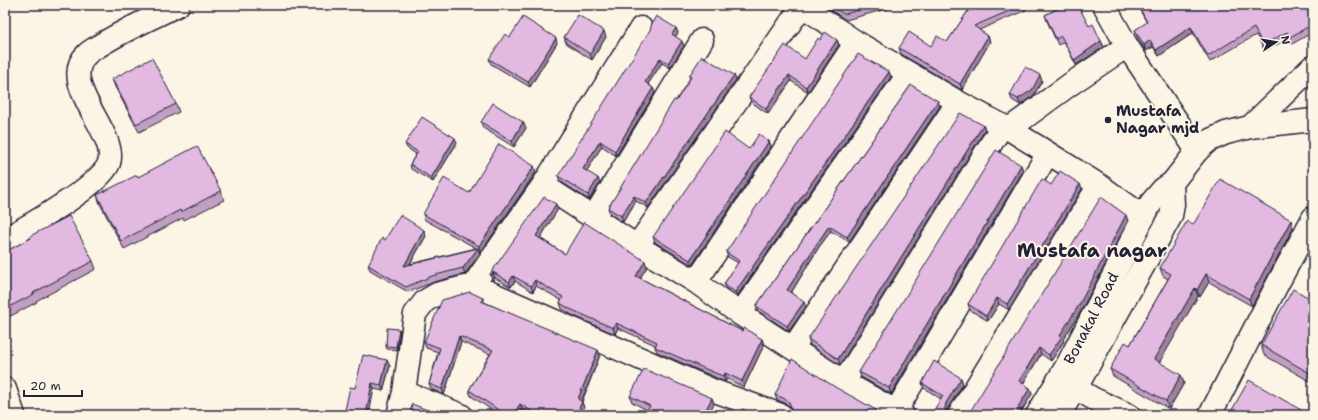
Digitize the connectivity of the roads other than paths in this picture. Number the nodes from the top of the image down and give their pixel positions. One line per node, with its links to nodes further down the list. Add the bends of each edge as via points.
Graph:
1 (178, 5): 22 (street, via 115,36 86,54 78,68 79,83 111,154 108,164 92,184)
2 (1104, 5): 7 (street)
3 (801, 6): 6 (street); 23 (street)
4 (641, 28): 17 (street)
5 (702, 40): 20 (street)
6 (856, 42): 9 (street); 24 (street)
7 (1127, 46): 13 (street); 14 (street)
8 (1313, 66): 12 (street)
9 (909, 73): 10 (street); 26 (street)
10 (958, 102): 13 (street); 27 (street)
11 (1313, 120): 12 (street, Bonakal Road)
12 (1250, 127): 14 (street, Bonakal Road, via 1208,141)
13 (1005, 128): 15 (street); 28 (street)
14 (1197, 151): 16 (street, Bonakal Road)
15 (1048, 153): 18 (street); 32 (street)
16 (1172, 184): 19 (street, Bonakal Road, via 1163,189 1151,203); 31 (street, Bonakal Road, via 1173,205 1170,216)
17 (543, 185): 20 (street); 25 (street)
18 (1099, 185): 19 (street); 37 (street)
19 (1144, 217): 38 (street, Bonakal Road, via 1066,367)
20 (593, 218): 23 (street)
21 (1313, 218): 41 (street)
22 (5, 239)
23 (637, 246): 24 (street)
24 (696, 282): 26 (street)
25 (473, 285): 30 (street, via 437,294 425,301 415,314); 36 (street, via 712,390)
26 (740, 314): 27 (street)
27 (793, 348): 28 (street)
28 (844, 382): 32 (street)
29 (5, 389): 33 (street)
30 (404, 392): 34 (street); 35 (street)
31 (1090, 401): 39 (street, Bonakal Road); 40 (street)
32 (900, 413)
33 (14, 415)
34 (398, 415)
35 (461, 415)
36 (781, 415)
37 (959, 415)
38 (1036, 415)
39 (1059, 415)
40 (1129, 415)
41 (1210, 415)

